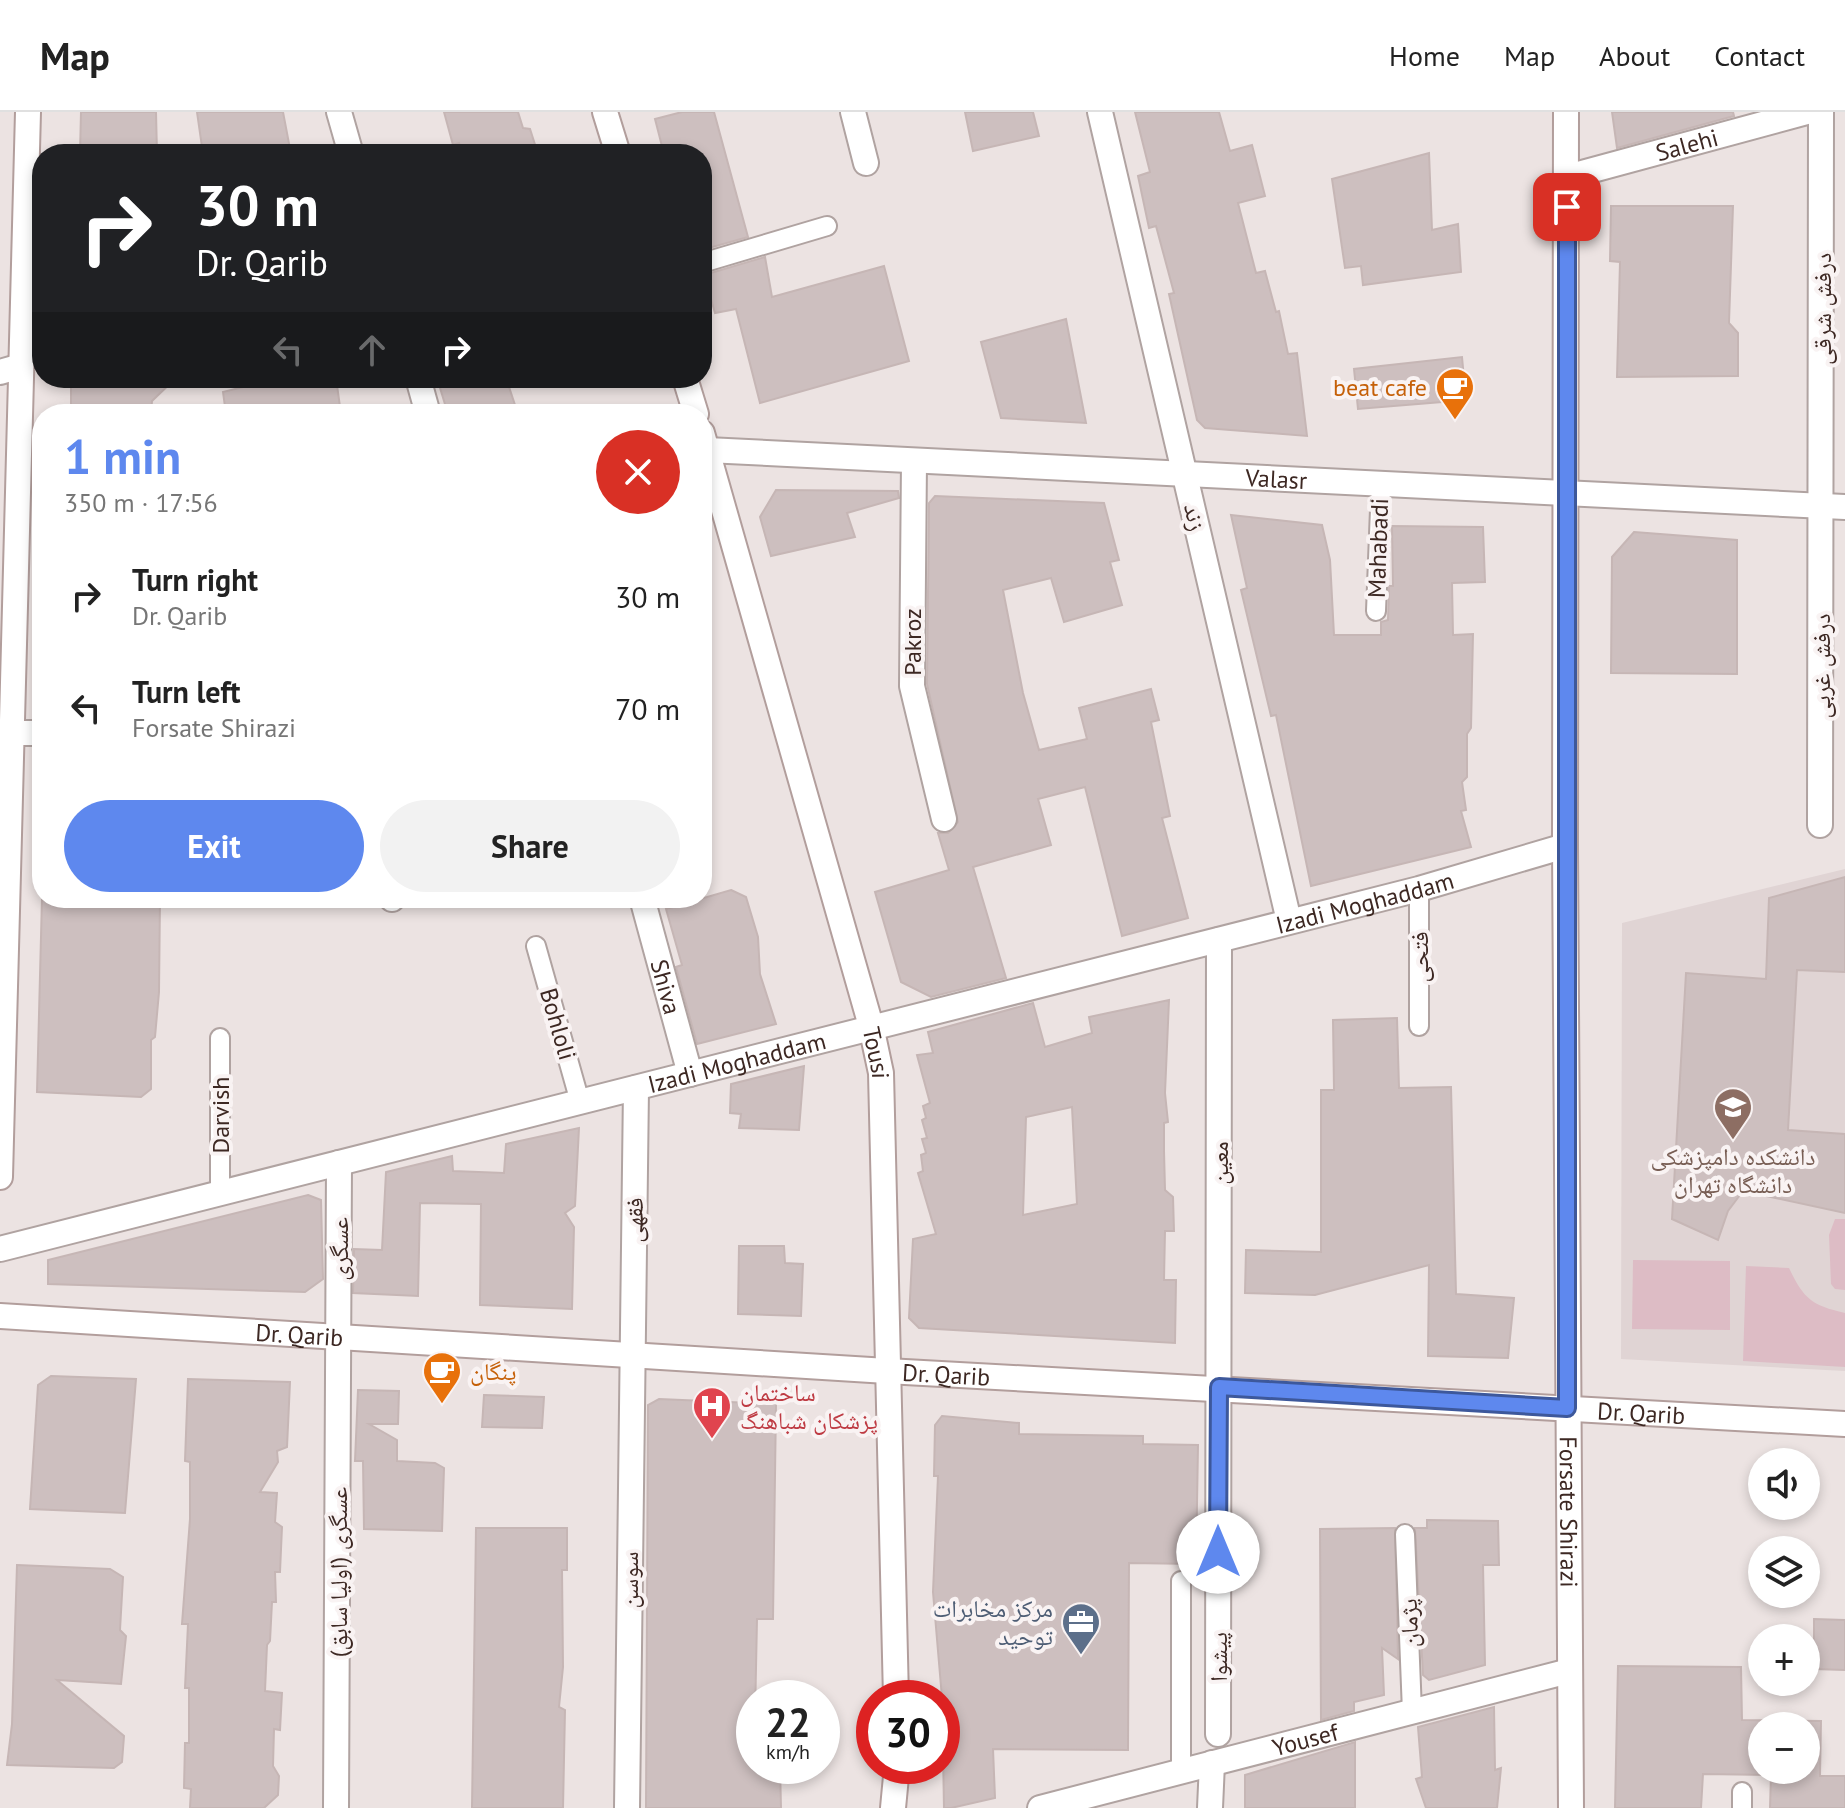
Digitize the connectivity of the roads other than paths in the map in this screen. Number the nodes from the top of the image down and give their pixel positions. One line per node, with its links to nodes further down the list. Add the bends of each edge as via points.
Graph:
1 (28, 112): 15 (street)
2 (339, 112): 9 (street)
3 (605, 112): 10 (street)
4 (853, 112): 11 (street)
5 (1100, 112): 18 (street, زند)
6 (1566, 112): 12 (street, Forsate Shirazi)
7 (1807, 112): 12 (street, Salehi)
8 (1821, 112): 22 (street, درفش شرقی)
9 (348, 144)
10 (615, 144)
11 (866, 163)
12 (1567, 177): 21 (street, Forsate Shirazi)
13 (827, 226): 14 (lane)
14 (712, 260)
15 (10, 369): 24 (street)
16 (712, 458): 17 (street, Valasr)
17 (914, 461): 18 (street, Valasr); 27 (street, Pakroz, via 912,686)
18 (1184, 471): 20 (street, Valasr); 32 (street, زند)
19 (712, 479): 35 (street, Tousi)
20 (1381, 484): 21 (street, Valasr); 23 (lane, Mahabadi)
21 (1567, 493): 22 (street, Valasr); 29 (street, Forsate Shirazi)
22 (1834, 506): 28 (street, درفش غربی)
23 (1376, 611)
24 (7, 651): 25 (street)
25 (11, 733): 26 (street); 42 (street)
26 (32, 733)
27 (944, 819)
28 (1820, 825)
29 (1565, 846): 30 (street, Izadi Moghaddam); 50 (street, Forsate Shirazi)
30 (1419, 889): 32 (street, Izadi Moghaddam); 36 (lane, فتحی)
31 (645, 908): 38 (street, Shiva)
32 (1289, 921): 33 (street, Izadi Moghaddam)
33 (1219, 940): 35 (street, Izadi Moghaddam); 49 (street, معین)
34 (536, 946): 40 (lane, Bohloli)
35 (871, 1026): 38 (street, Izadi Moghaddam); 48 (street, Tousi, via 882,1094)
36 (1419, 1026)
37 (220, 1038): 43 (lane, Darvish)
38 (690, 1074): 39 (street, Izadi Moghaddam)
39 (636, 1088): 40 (street, Izadi Moghaddam); 47 (street, فقهی)
40 (580, 1102): 41 (street, Izadi Moghaddam)
41 (339, 1163): 43 (street, Izadi Moghaddam); 46 (street, عسگری)
42 (0, 1177)
43 (220, 1193): 44 (street, Izadi Moghaddam)
44 (0, 1249)
45 (0, 1316): 46 (street, Dr. Qarib)
46 (340, 1335): 47 (street, Dr. Qarib); 61 (street, عسگری (اولیا سابق))
47 (631, 1353): 48 (street, Dr. Qarib); 62 (street, سوسن)
48 (887, 1371): 49 (street, Dr. Qarib); 55 (street, Tousi)
49 (1219, 1387): 50 (street, Dr. Qarib); 57 (street, پیشوا)
50 (1567, 1408): 51 (street, Dr. Qarib); 54 (street, Forsate Shirazi)
51 (1845, 1424)
52 (1405, 1534): 56 (lane, پژمان)
53 (1181, 1581): 59 (lane)
54 (1569, 1671): 56 (street, Yousef); 66 (street, Forsate Shirazi)
55 (896, 1680)
56 (1412, 1712): 58 (street, Yousef)
57 (1218, 1734)
58 (1212, 1763): 59 (street, Yousef); 65 (street)
59 (1181, 1770): 64 (street, Yousef)
60 (895, 1784): 63 (street)
61 (336, 1808)
62 (627, 1808)
63 (893, 1808)
64 (1040, 1808)
65 (1210, 1808)
66 (1571, 1808)

